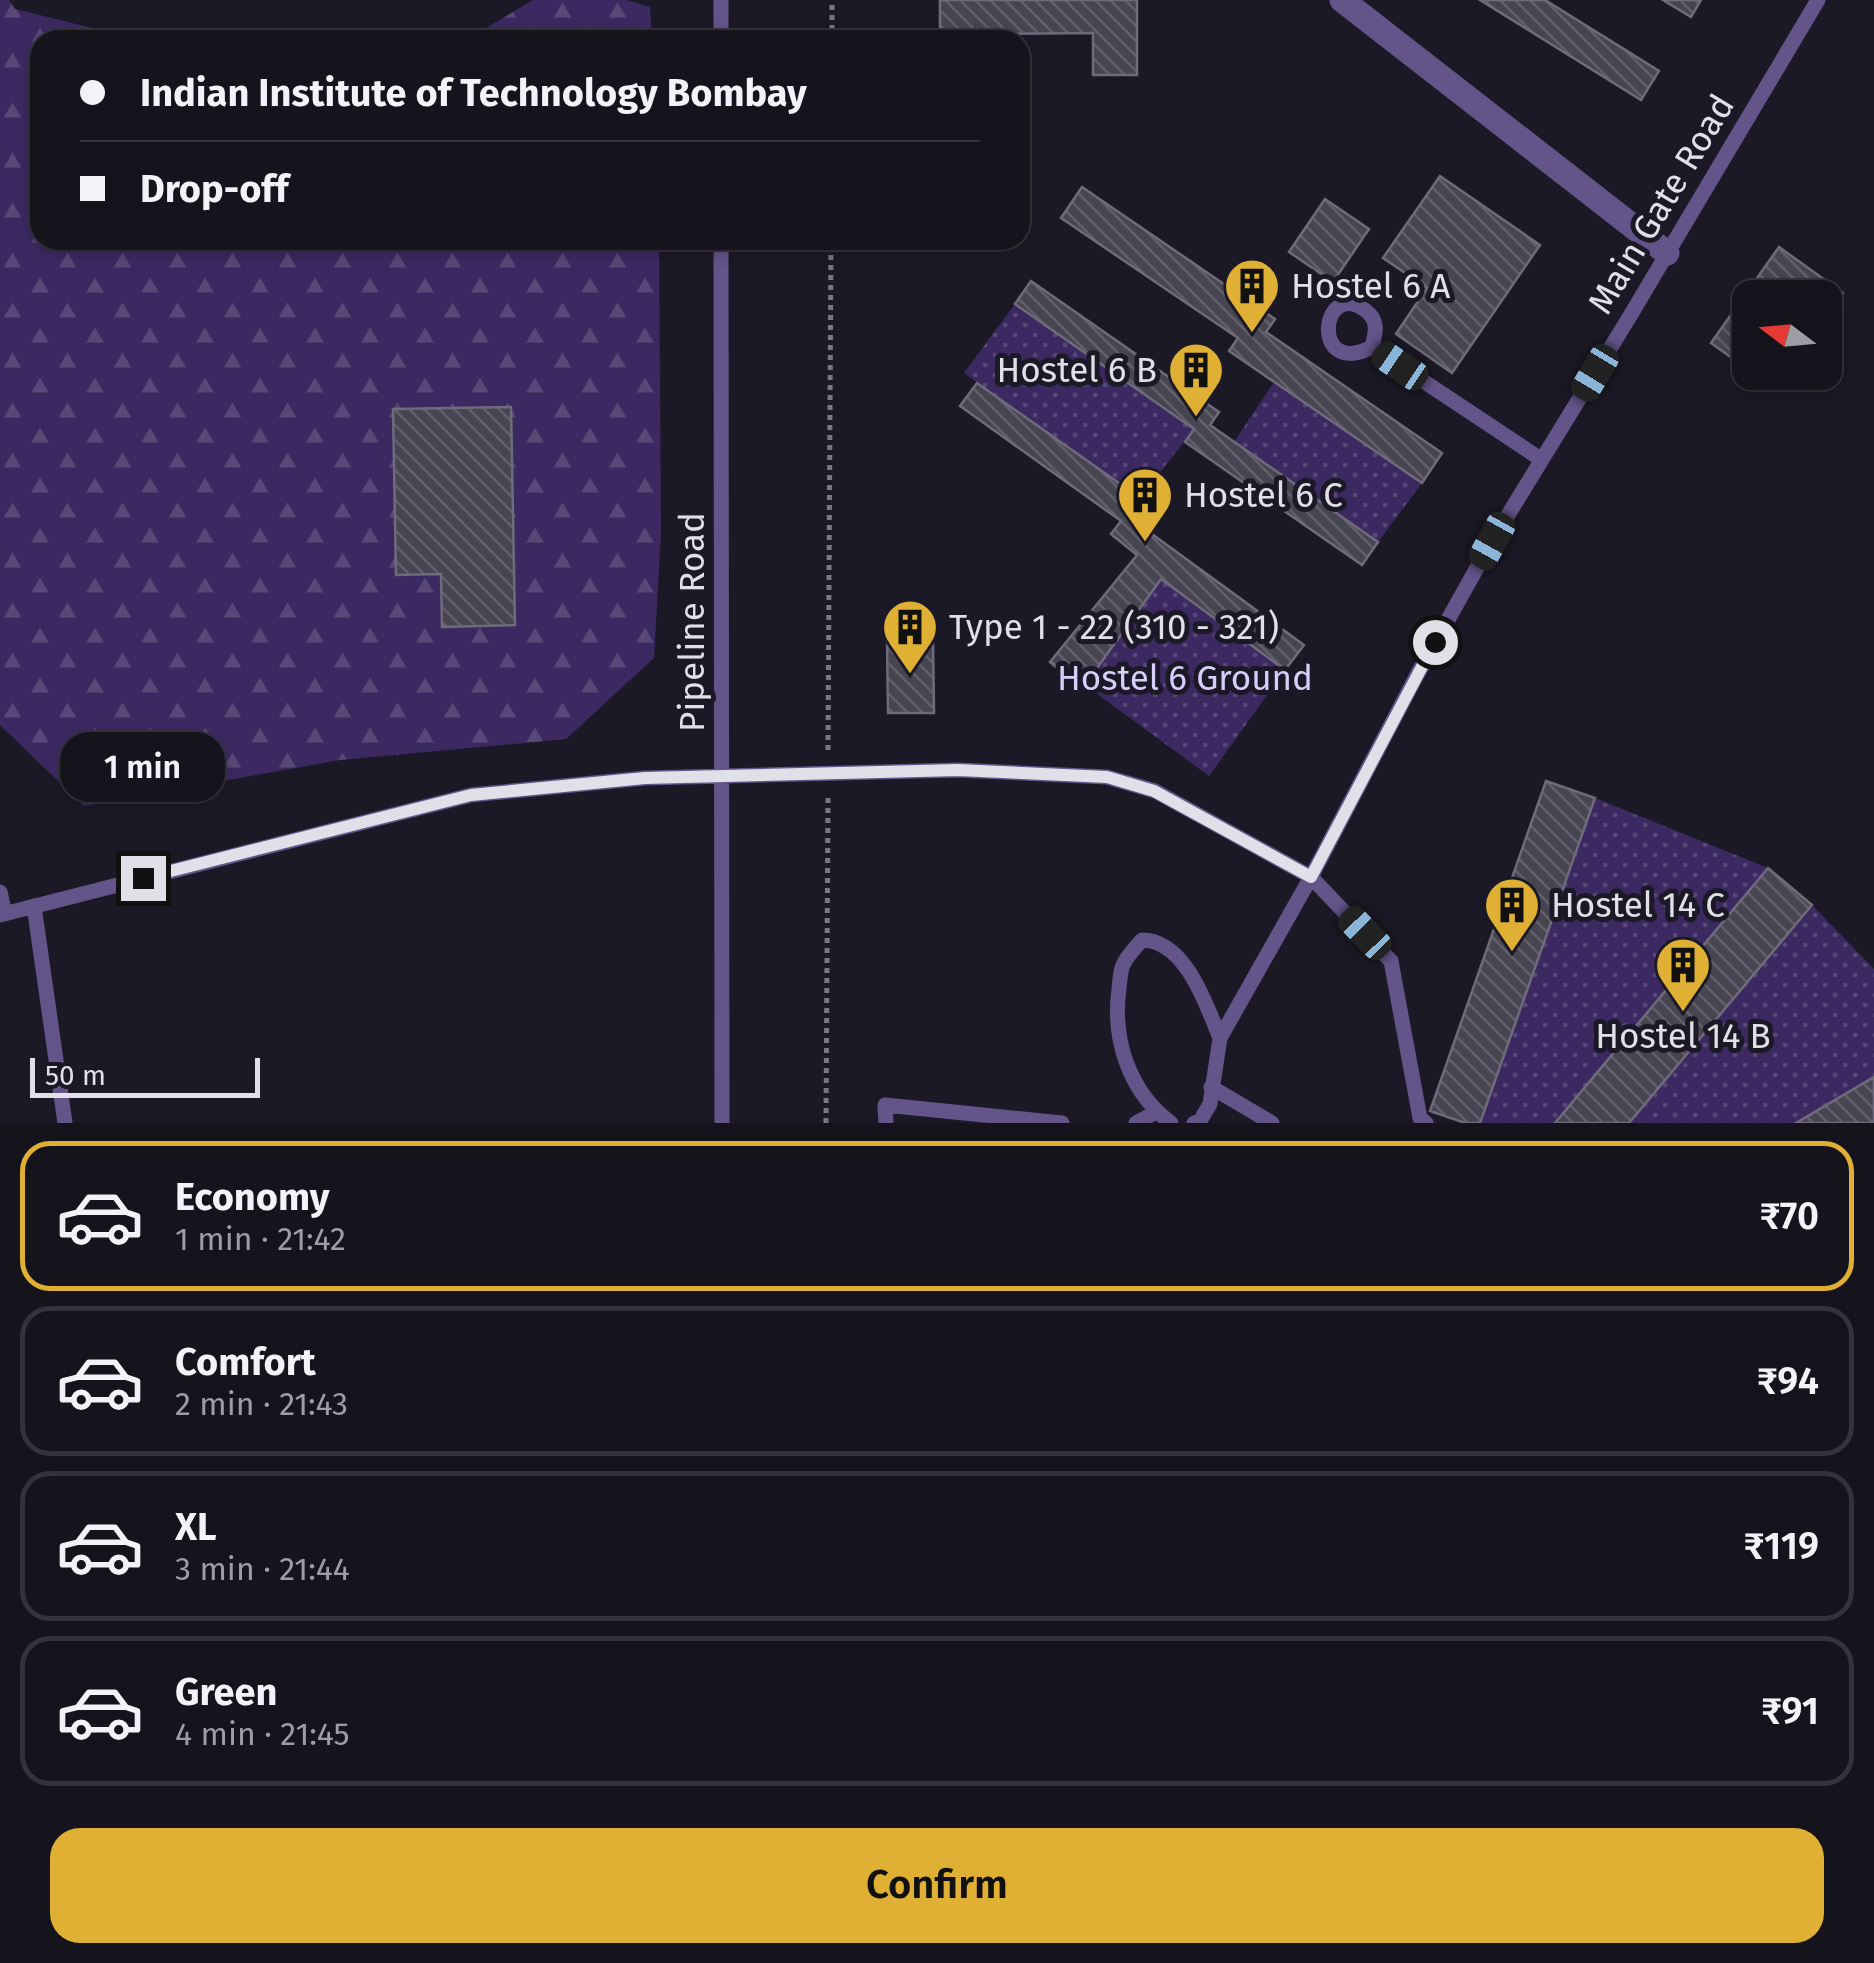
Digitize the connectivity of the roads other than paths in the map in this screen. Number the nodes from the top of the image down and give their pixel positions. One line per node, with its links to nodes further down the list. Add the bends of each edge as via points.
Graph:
1 (721, 0): 4 (lane)
2 (1342, 0): 6 (street)
3 (1818, 0): 6 (lane, Main Gate Road)
4 (721, 30)
5 (721, 250): 17 (lane, Pipeline Road)
6 (1667, 253): 8 (lane, Main Gate Road)
7 (1372, 347): 8 (lane)
8 (1542, 460): 9 (lane, Main Gate Road, via 1416,675)
9 (1311, 877): 11 (lane, via 1154,791 1107,777 958,770 645,778 471,795); 13 (lane, Main Gate Road); 24 (lane, via 1391,961)
10 (0, 892): 12 (lane)
11 (34, 906): 12 (lane); 16 (lane)
12 (3, 915)
13 (1220, 1038): 14 (lane, Main Gate Road); 15 (lane, via 1178,954 1142,940 1122,966 1117,1030 1123,1057)
14 (1211, 1087): 22 (lane, Main Gate Road, via 1210,1104); 23 (lane)
15 (1156, 1112): 20 (lane); 21 (lane)
16 (65, 1123)
17 (722, 1123)
18 (886, 1123): 19 (lane, via 885,1104)
19 (1062, 1123)
20 (1136, 1123)
21 (1170, 1123)
22 (1194, 1123)
23 (1272, 1123)
24 (1426, 1123)

